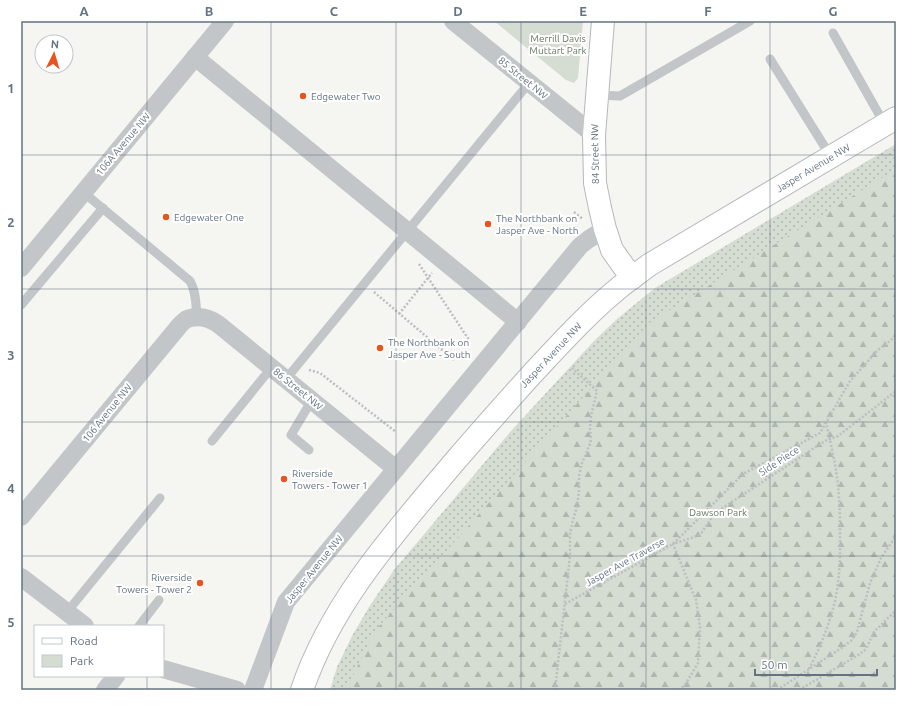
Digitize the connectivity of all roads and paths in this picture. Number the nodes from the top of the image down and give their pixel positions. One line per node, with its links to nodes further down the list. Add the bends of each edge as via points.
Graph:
1 (224, 21): 6 (street, 106A Avenue NW)
2 (453, 21): 8 (street, 85 Street NW)
3 (604, 21): 9 (main road, 84 Street NW)
4 (750, 21): 9 (lane, via 620,96)
5 (834, 33): 10 (lane)
6 (195, 57): 13 (street, 106A Avenue NW); 18 (street)
7 (770, 58): 12 (lane)
8 (529, 82): 11 (street, 85 Street NW); 18 (lane)
9 (597, 95): 11 (main road, 84 Street NW)
10 (891, 121): 12 (main road, Jasper Avenue NW)
11 (594, 135): 17 (main road, 84 Street NW, via 595,183)
12 (831, 157): 22 (main road, Jasper Avenue NW, via 649,265)
13 (83, 192): 14 (lane); 20 (street, 106A Avenue NW)
14 (103, 208): 24 (lane); 26 (lane, via 190,281 195,293)
15 (574, 212): 16 (path)
16 (583, 220)
17 (605, 229): 22 (main road, 84 Street NW, via 612,250); 27 (street, Jasper Avenue NW, via 580,246)
18 (405, 235): 19 (street); 21 (path); 23 (lane)
19 (442, 260): 21 (path); 27 (street)
20 (21, 268)
21 (428, 277): 25 (path); 29 (path)
22 (632, 278): 60 (main road, Jasper Avenue NW, via 592,312 553,351 406,519 342,606 322,642)
23 (364, 284): 25 (path); 34 (lane)
24 (21, 305)
25 (399, 314): 30 (path)
26 (197, 317): 31 (street, 86 Street NW, via 212,320); 44 (street, 106 Avenue NW, via 187,319 180,325)
27 (518, 322): 42 (street, Jasper Avenue NW)
28 (896, 336): 37 (path, Jasper Ave Traverse, via 878,350 850,381)
29 (470, 340)
30 (454, 360)
31 (272, 367): 34 (street, 86 Street NW); 40 (lane)
32 (305, 368): 38 (path, via 320,373)
33 (572, 368): 49 (path, via 597,391 591,416 591,439 579,476 578,507 570,534)
34 (286, 379): 36 (street, 86 Street NW)
35 (896, 391): 39 (path, Side Piece, via 838,436)
36 (312, 400): 41 (lane, via 291,435); 42 (street, 86 Street NW)
37 (826, 423): 39 (path); 46 (path, Jasper Ave Traverse, via 820,433 744,474)
38 (396, 432)
39 (830, 439): 46 (path, Side Piece, via 715,513 700,535); 55 (path, via 840,523 839,578 826,630)
40 (212, 440)
41 (309, 450)
42 (396, 470): 59 (street, Jasper Avenue NW, via 286,602)
43 (160, 498): 51 (lane)
44 (21, 517)
45 (896, 536): 55 (path, via 881,558 870,583 857,632 852,640)
46 (673, 544): 49 (path, Jasper Ave Traverse); 62 (path, via 696,600 700,627 698,663)
47 (21, 576): 51 (street)
48 (159, 600): 53 (lane)
49 (565, 604): 61 (path)
50 (896, 610): 64 (path, via 874,632 866,649 860,654)
51 (67, 612): 52 (street)
52 (84, 625)
53 (139, 625)
54 (164, 669): 58 (street)
55 (809, 669): 63 (path)
56 (115, 677): 57 (street)
57 (104, 690)
58 (237, 690)
59 (253, 690)
60 (302, 690)
61 (555, 690)
62 (680, 690)
63 (777, 690)
64 (799, 690)

